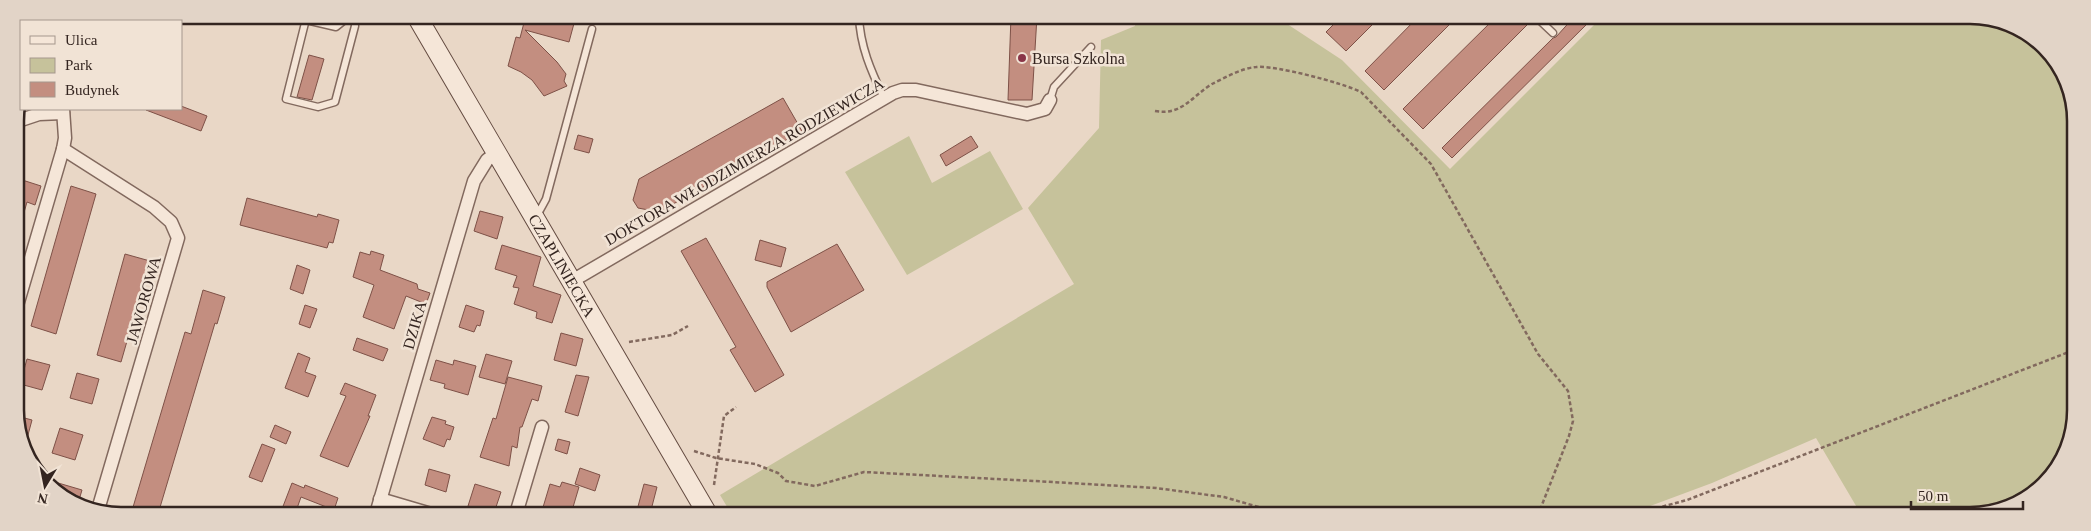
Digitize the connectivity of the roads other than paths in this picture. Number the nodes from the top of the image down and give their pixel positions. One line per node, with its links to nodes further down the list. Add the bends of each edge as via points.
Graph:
1 (305, 24): 4 (lane, via 286,100 318,108 335,102)
2 (324, 24): 3 (lane, via 336,28)
3 (341, 24)
4 (354, 24)
5 (421, 24): 16 (main road, CZAPLINIECKA)
6 (860, 24): 11 (lane, via 866,58)
7 (1543, 24): 9 (lane)
8 (592, 29): 17 (lane, via 546,199)
9 (1553, 33)
10 (1091, 47): 12 (lane, via 1054,87)
11 (884, 98): 12 (street, DOKTORA WŁODZIMIERZA RODZIEWICZA, via 902,90 916,90 1027,114 1045,109); 18 (street, DOKTORA WŁODZIMIERZA RODZIEWICZA)
12 (1050, 100)
13 (63, 111): 14 (street); 15 (street)
14 (24, 119)
15 (63, 148): 19 (street); 22 (street, JAWOROWA, via 154,207 171,222 178,238)
16 (496, 153): 17 (main road, CZAPLINIECKA); 21 (street, DZIKA, via 476,174)
17 (533, 215): 18 (main road, CZAPLINIECKA)
18 (572, 280): 26 (main road, CZAPLINIECKA)
19 (24, 282)
20 (542, 427): 25 (street)
21 (380, 499): 23 (street, DZIKA); 24 (street)
22 (100, 504)
23 (378, 507)
24 (407, 507)
25 (518, 507)
26 (704, 507)

